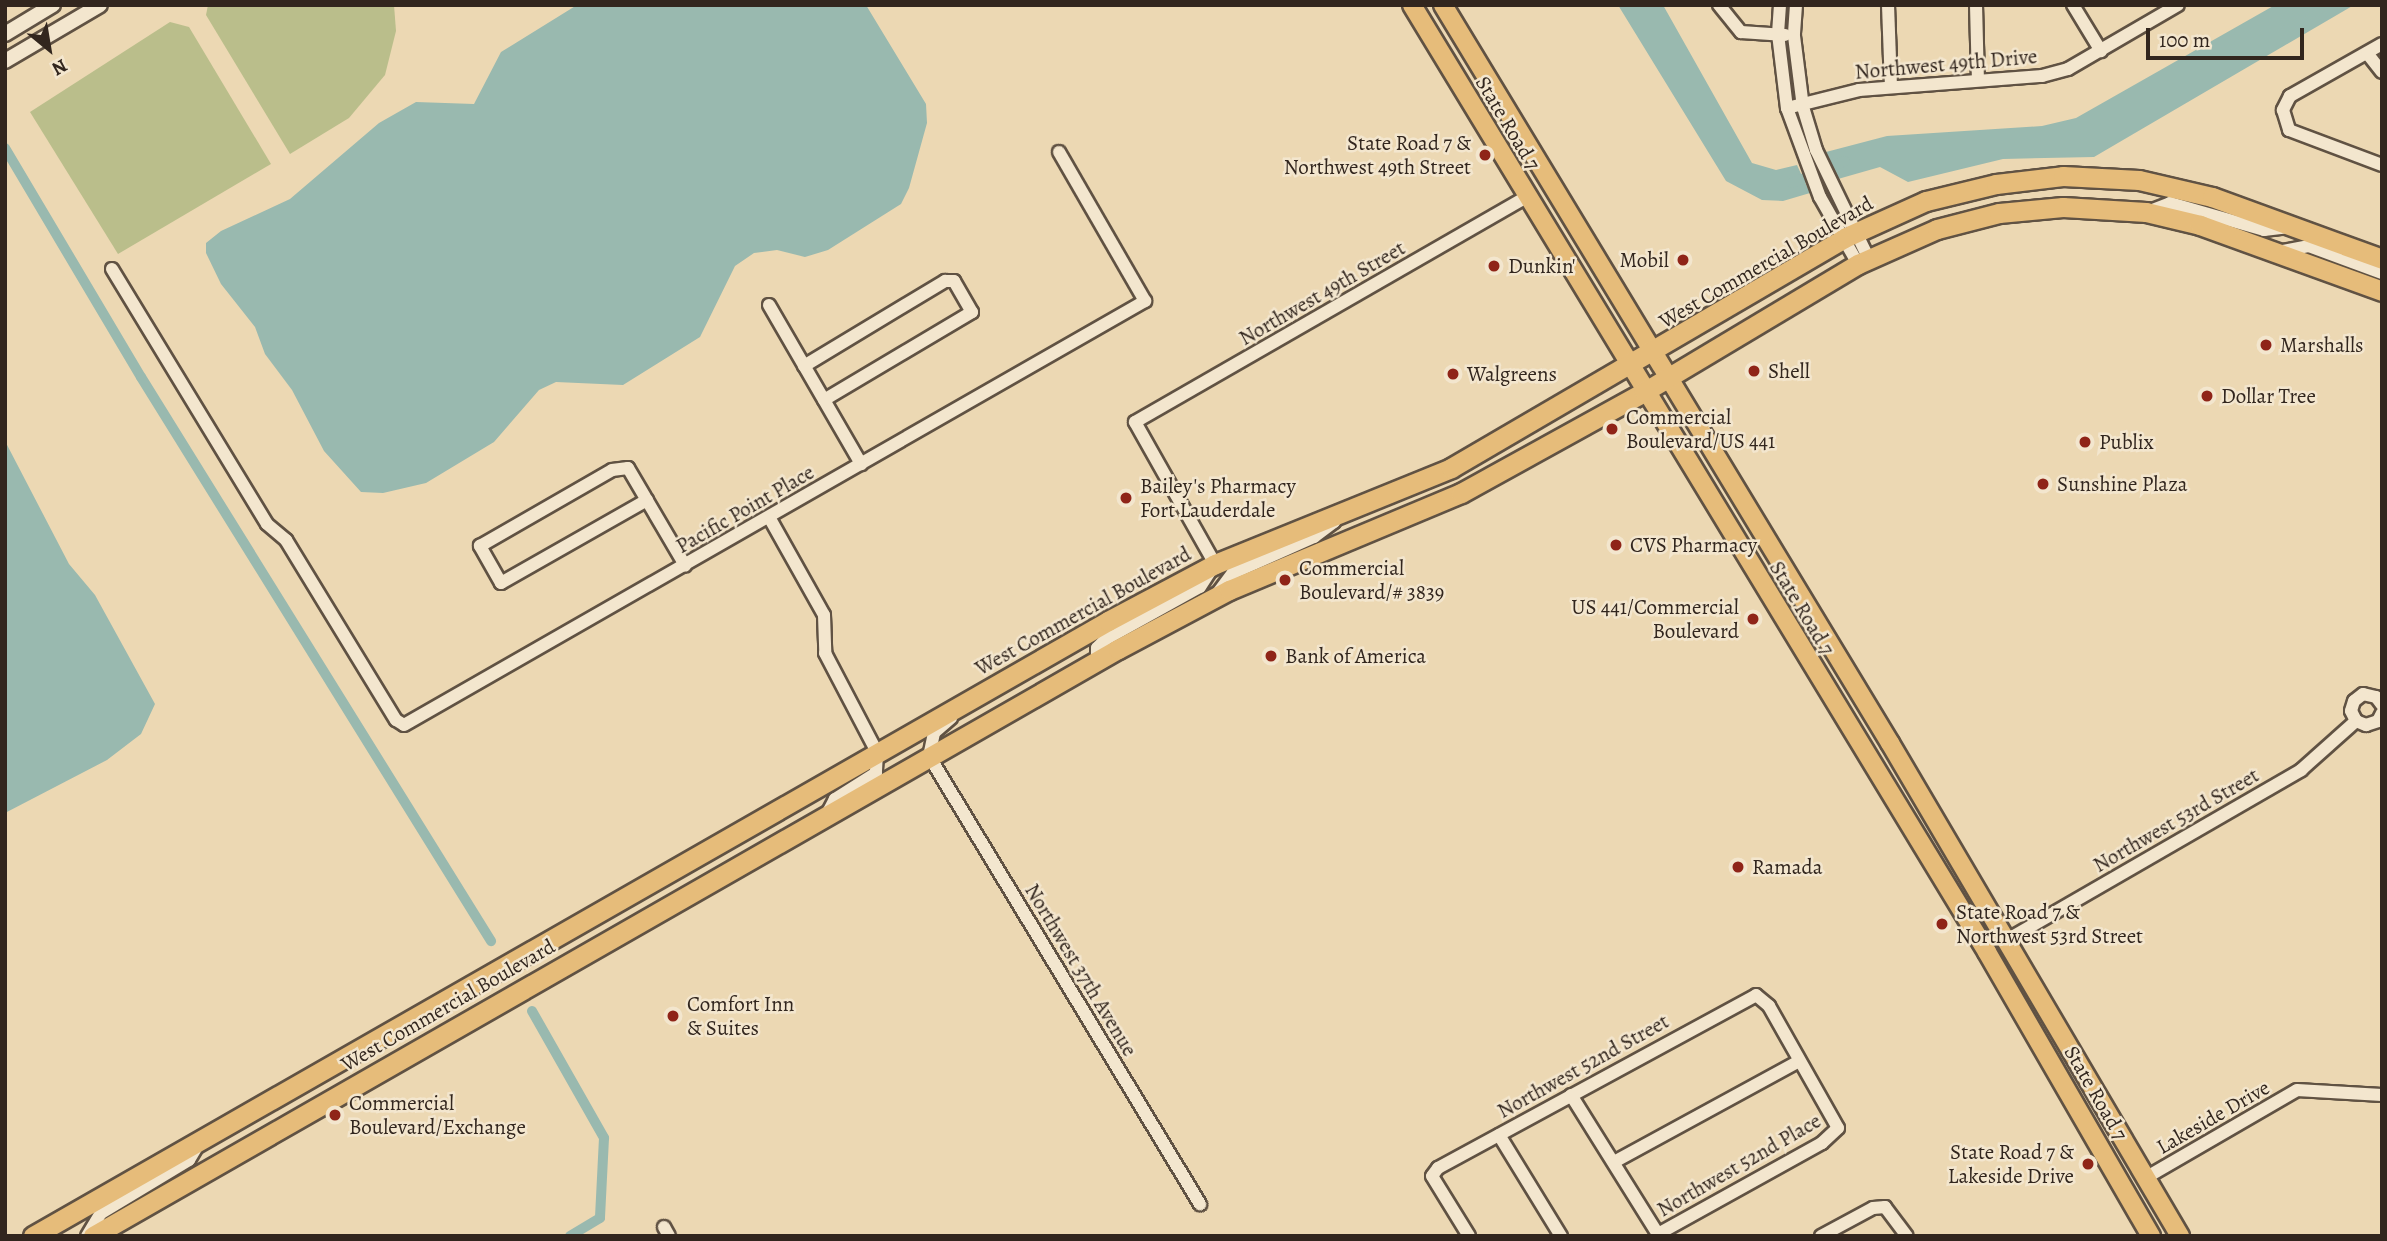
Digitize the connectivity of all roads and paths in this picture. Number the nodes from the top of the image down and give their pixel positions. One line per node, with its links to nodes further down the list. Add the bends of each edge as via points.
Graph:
1 (53, 5): 12 (street)
2 (100, 5): 18 (street)
3 (1412, 5): 26 (main road, State Road 7)
4 (1443, 5): 37 (main road, State Road 7)
5 (1719, 5): 13 (street, via 1741,32)
6 (1780, 5): 13 (street)
7 (1796, 5): 14 (street)
8 (1888, 5): 21 (street)
9 (1976, 5): 20 (street)
10 (2073, 5): 16 (street)
11 (2176, 6): 16 (street, Northwest 49th Drive)
12 (5, 34)
13 (1778, 34): 14 (street); 23 (street)
14 (1794, 36): 22 (street)
15 (2382, 44): 17 (street)
16 (2101, 51): 20 (street, Northwest 49th Drive, via 2042,76)
17 (2367, 53): 19 (street); 25 (street, via 2290,96 2283,110 2289,130)
18 (5, 61)
19 (2382, 72)
20 (1978, 80): 21 (street, Northwest 49th Drive)
21 (1891, 86): 22 (street, Northwest 49th Drive)
22 (1803, 107): 23 (street, Northwest 49th Drive); 29 (street)
23 (1787, 108): 29 (street, via 1820,197)
24 (1059, 152): 43 (street, Pacific Point Place, via 1146,301)
25 (2382, 164)
26 (1526, 197): 39 (main road, State Road 7); 47 (street, Northwest 49th Street, via 1135,422)
27 (2146, 212): 28 (street, West Commercial Boulevard, via 2170,203 2264,230); 30 (highway, West Commercial Boulevard); 32 (highway, West Commercial Boulevard, via 2063,207 1999,213 1937,229)
28 (2292, 226): 29 (highway, West Commercial Boulevard, via 2212,197 2139,180 2063,176 1996,184 1926,201); 31 (highway, West Commercial Boulevard)
29 (1849, 236): 32 (street); 37 (highway, West Commercial Boulevard)
30 (2278, 252): 34 (street, West Commercial Boulevard, via 2309,246); 35 (highway, West Commercial Boulevard)
31 (2382, 259)
32 (1863, 261): 40 (highway, West Commercial Boulevard)
33 (112, 269): 48 (street, Pacific Point Place, via 267,524 286,540 396,720 404,724)
34 (2382, 273)
35 (2382, 291)
36 (769, 305): 38 (street)
37 (1655, 351): 39 (highway, West Commercial Boulevard); 40 (main road, State Road 7)
38 (804, 366): 42 (street); 42 (street, via 945,281 954,281 972,312)
39 (1628, 366): 41 (main road, State Road 7); 45 (highway, West Commercial Boulevard, via 1451,468)
40 (1670, 376): 41 (highway, West Commercial Boulevard); 55 (main road, State Road 7)
41 (1644, 392): 49 (highway, West Commercial Boulevard, via 1461,493); 54 (main road, State Road 7)
42 (824, 400): 43 (street)
43 (861, 464): 46 (street, Pacific Point Place)
44 (647, 500): 44 (street, via 628,468 612,470 480,546 501,583); 48 (street)
45 (1332, 516): 47 (highway, West Commercial Boulevard); 49 (street, West Commercial Boulevard, via 1334,522 1328,528 1233,573)
46 (769, 517): 48 (street, Pacific Point Place); 56 (street, via 824,615 825,653)
47 (1215, 564): 50 (street, West Commercial Boulevard, via 1200,587 1106,639 1097,648); 51 (highway, West Commercial Boulevard)
48 (685, 565)
49 (1216, 597): 50 (highway, West Commercial Boulevard)
50 (1097, 661): 57 (highway, West Commercial Boulevard)
51 (973, 698): 56 (highway, West Commercial Boulevard); 57 (street, West Commercial Boulevard, via 934,733)
52 (2381, 705): 53 (street, via 2371,725); 53 (street, via 2371,694 2358,697 2351,711)
53 (2356, 721): 60 (street, Northwest 53rd Street, via 2301,770)
54 (1848, 729): 55 (main road, via 1872,730); 59 (main road, State Road 7)
55 (1889, 743): 60 (main road, State Road 7)
56 (877, 752): 58 (street, West Commercial Boulevard, via 876,773 835,799); 63 (highway, West Commercial Boulevard)
57 (929, 756): 58 (highway, West Commercial Boulevard); 73 (street, Northwest 37th Avenue)
58 (827, 814): 70 (highway, West Commercial Boulevard)
59 (1968, 924): 60 (main road, via 1984,937); 61 (main road, State Road 7)
60 (2007, 940): 62 (main road, State Road 7)
61 (1987, 953): 62 (main road, via 2010,961); 71 (main road, State Road 7)
62 (2028, 975): 72 (main road, State Road 7)
63 (364, 1045): 68 (highway, West Commercial Boulevard); 70 (highway, via 339,1074 224,1140)
64 (1799, 1061): 65 (street, Northwest 52nd Street, via 1769,1006 1756,995); 69 (street); 74 (street, Northwest 52nd Place, via 1838,1128 1822,1143)
65 (1571, 1095): 67 (street, Northwest 52nd Street); 69 (street)
66 (2382, 1095): 72 (street, Lakeside Drive, via 2297,1090)
67 (1499, 1135): 78 (street, Northwest 52nd Street, via 1438,1168 1432,1176); 79 (street)
68 (203, 1137): 75 (highway, West Commercial Boulevard); 76 (street, West Commercial Boulevard, via 189,1160 102,1213)
69 (1614, 1162): 74 (street)
70 (216, 1165): 77 (highway, West Commercial Boulevard)
71 (2114, 1170): 72 (main road, via 2128,1178); 82 (main road, State Road 7)
72 (2147, 1178): 83 (main road, State Road 7)
73 (1200, 1204)
74 (1658, 1235)
75 (33, 1236)
76 (87, 1236)
77 (93, 1236)
78 (1469, 1236)
79 (1561, 1236)
80 (1821, 1236): 81 (street, via 1873,1208 1885,1207)
81 (1907, 1236)
82 (2151, 1236)
83 (2180, 1236)

